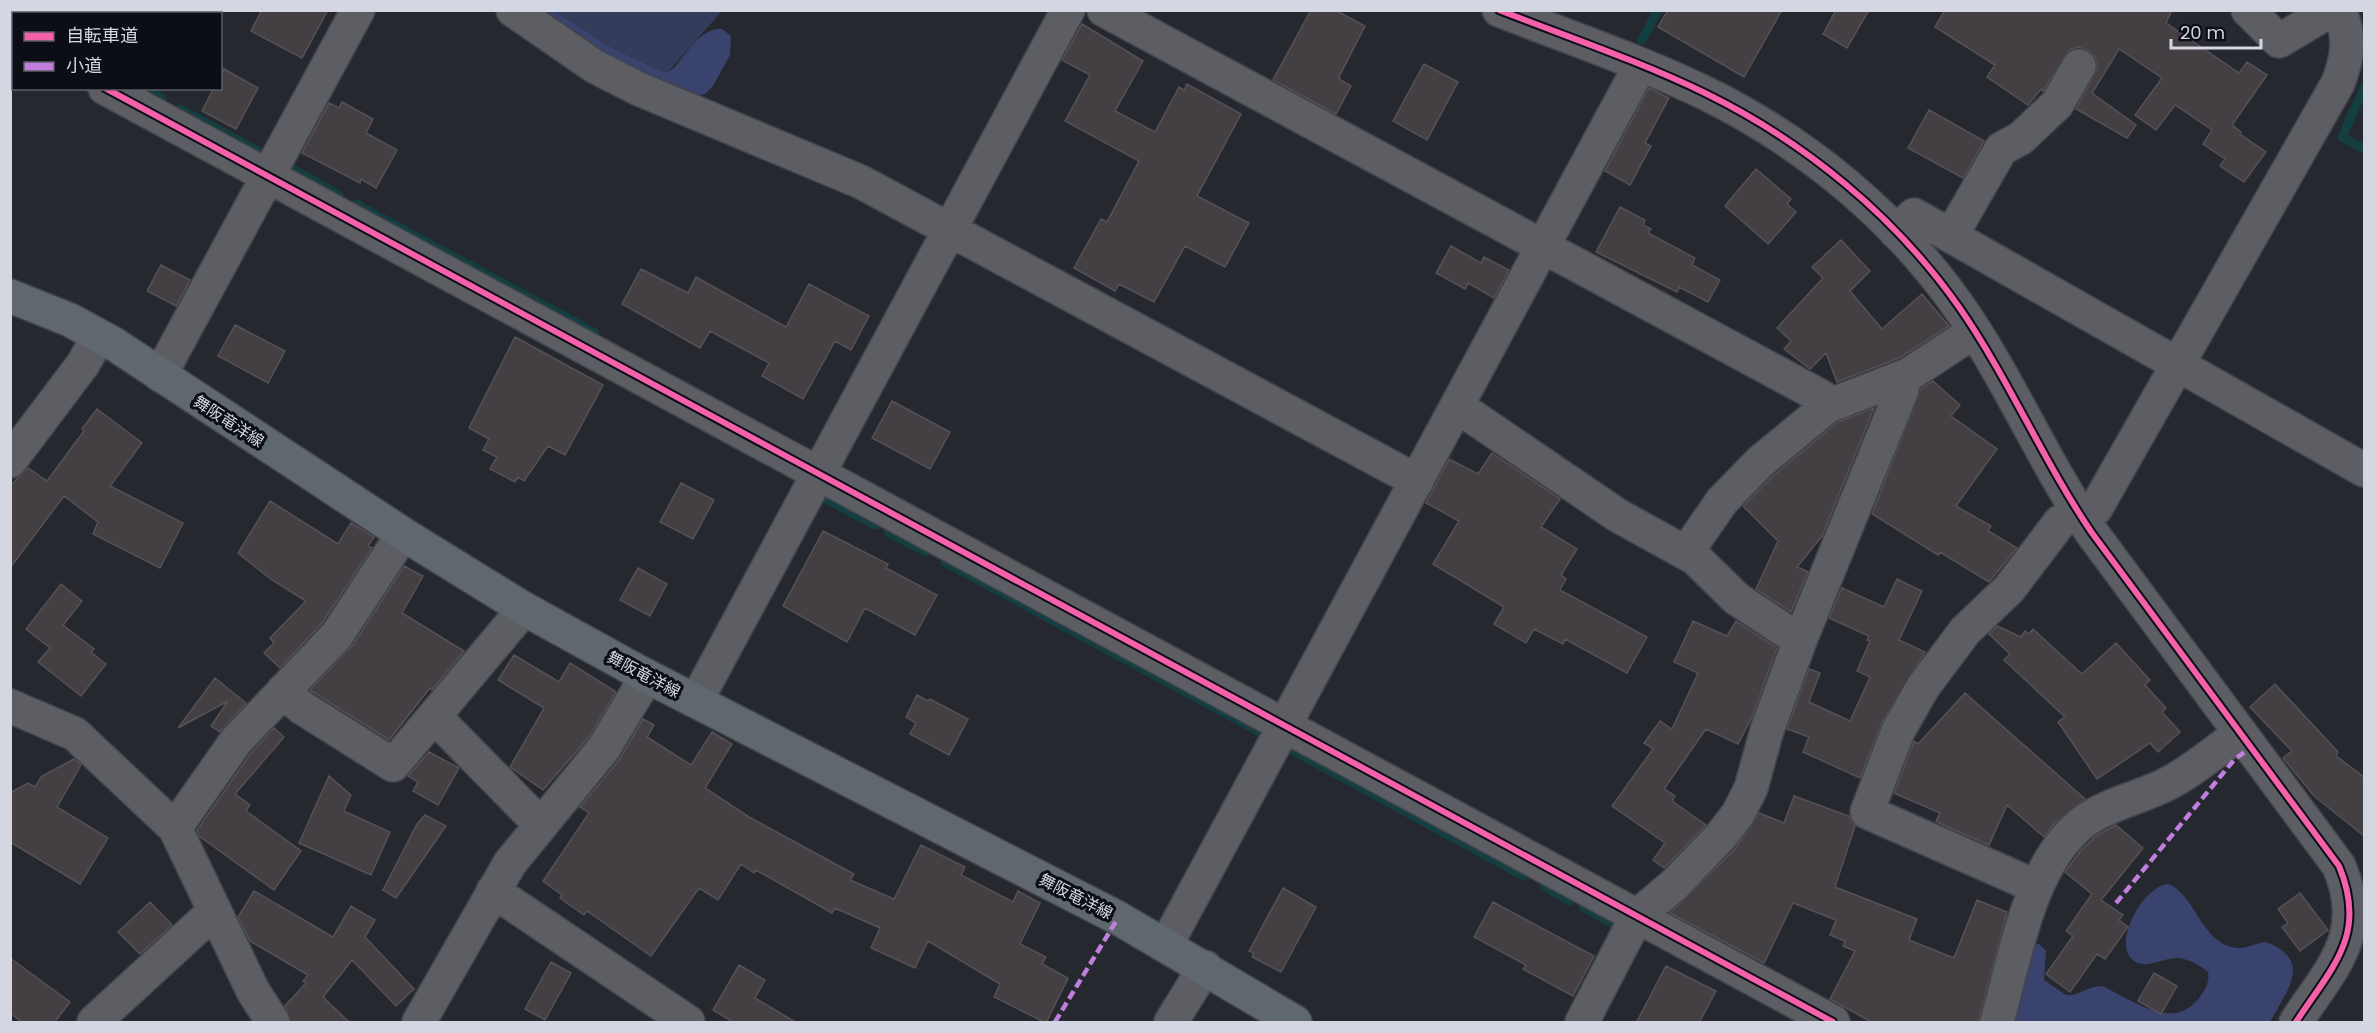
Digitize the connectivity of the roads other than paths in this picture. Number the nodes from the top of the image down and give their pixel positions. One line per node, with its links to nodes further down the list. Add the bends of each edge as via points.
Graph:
1 (358, 10): 12 (street)
2 (513, 10): 13 (street, via 569,50 621,80 861,182)
3 (1068, 10): 13 (street)
4 (1104, 10): 16 (street)
5 (1499, 10): 9 (street)
6 (2248, 10): 7 (street, via 2279,41)
7 (2331, 10)
8 (2339, 10): 20 (street, via 2348,38 2347,61 2338,83)
9 (1639, 65): 14 (street, via 1705,93 1787,140 1853,191); 16 (street)
10 (2079, 66): 15 (street, via 2057,104 2021,138 2001,149)
11 (109, 90): 12 (street)
12 (269, 177): 21 (street); 27 (street)
13 (950, 230): 27 (street); 28 (street)
14 (1896, 232): 15 (street, via 1914,215); 18 (street, via 1928,267)
15 (1951, 236): 20 (street)
16 (1543, 247): 23 (street); 24 (street, via 1822,397)
17 (10, 296): 19 (main road, 舞阪竜洋線)
18 (1975, 331): 22 (street); 29 (street)
19 (99, 336): 21 (main road, 舞阪竜洋線); 25 (street, via 84,364)
20 (2178, 364): 26 (street); 29 (street, via 2096,508)
21 (160, 375): 30 (main road, 舞阪竜洋線)
22 (1898, 379): 24 (street); 33 (street, via 1902,390)
23 (1457, 406): 28 (street); 31 (street, via 1617,514)
24 (1828, 406): 31 (street, via 1728,494)
25 (10, 461)
26 (2364, 470)
27 (818, 473): 36 (street); 39 (street)
28 (1417, 481): 39 (street)
29 (2080, 514): 40 (street); 44 (street, via 2060,522 2008,589 1965,631 1923,687 1898,731 1867,812)
30 (403, 534): 32 (main road, 舞阪竜洋線); 35 (street, via 337,635)
31 (1686, 553): 33 (street, via 1737,599)
32 (521, 607): 34 (main road, 舞阪竜洋線); 38 (street, via 513,622)
33 (1801, 638): 47 (street, via 1767,730 1751,788 1738,814 1674,885)
34 (647, 676): 36 (main road, 舞阪竜洋線); 41 (street, via 604,748)
35 (283, 691): 38 (street, via 301,707 393,765); 42 (street, via 236,741)
36 (696, 701): 48 (main road, 舞阪竜洋線)
37 (10, 706): 42 (street, via 75,734)
38 (434, 716): 41 (street)
39 (1285, 726): 47 (street); 48 (street)
40 (2240, 733): 43 (street); 44 (street, via 2171,782 2088,819 2054,855)
41 (541, 825): 45 (street)
42 (175, 828): 46 (street)
43 (2356, 885): 59 (street, via 2349,936)
44 (2037, 887): 58 (street)
45 (493, 891): 52 (street); 53 (street)
46 (216, 914): 50 (street); 51 (street)
47 (1637, 916): 56 (street); 57 (street)
48 (1166, 945): 49 (main road, 舞阪竜洋線)
49 (1205, 967): 54 (street); 55 (main road, 舞阪竜洋線)
50 (94, 1023)
51 (273, 1023)
52 (419, 1023)
53 (688, 1023)
54 (1171, 1023)
55 (1295, 1023)
56 (1582, 1023)
57 (1833, 1023)
58 (1997, 1023)
59 (2296, 1023)

